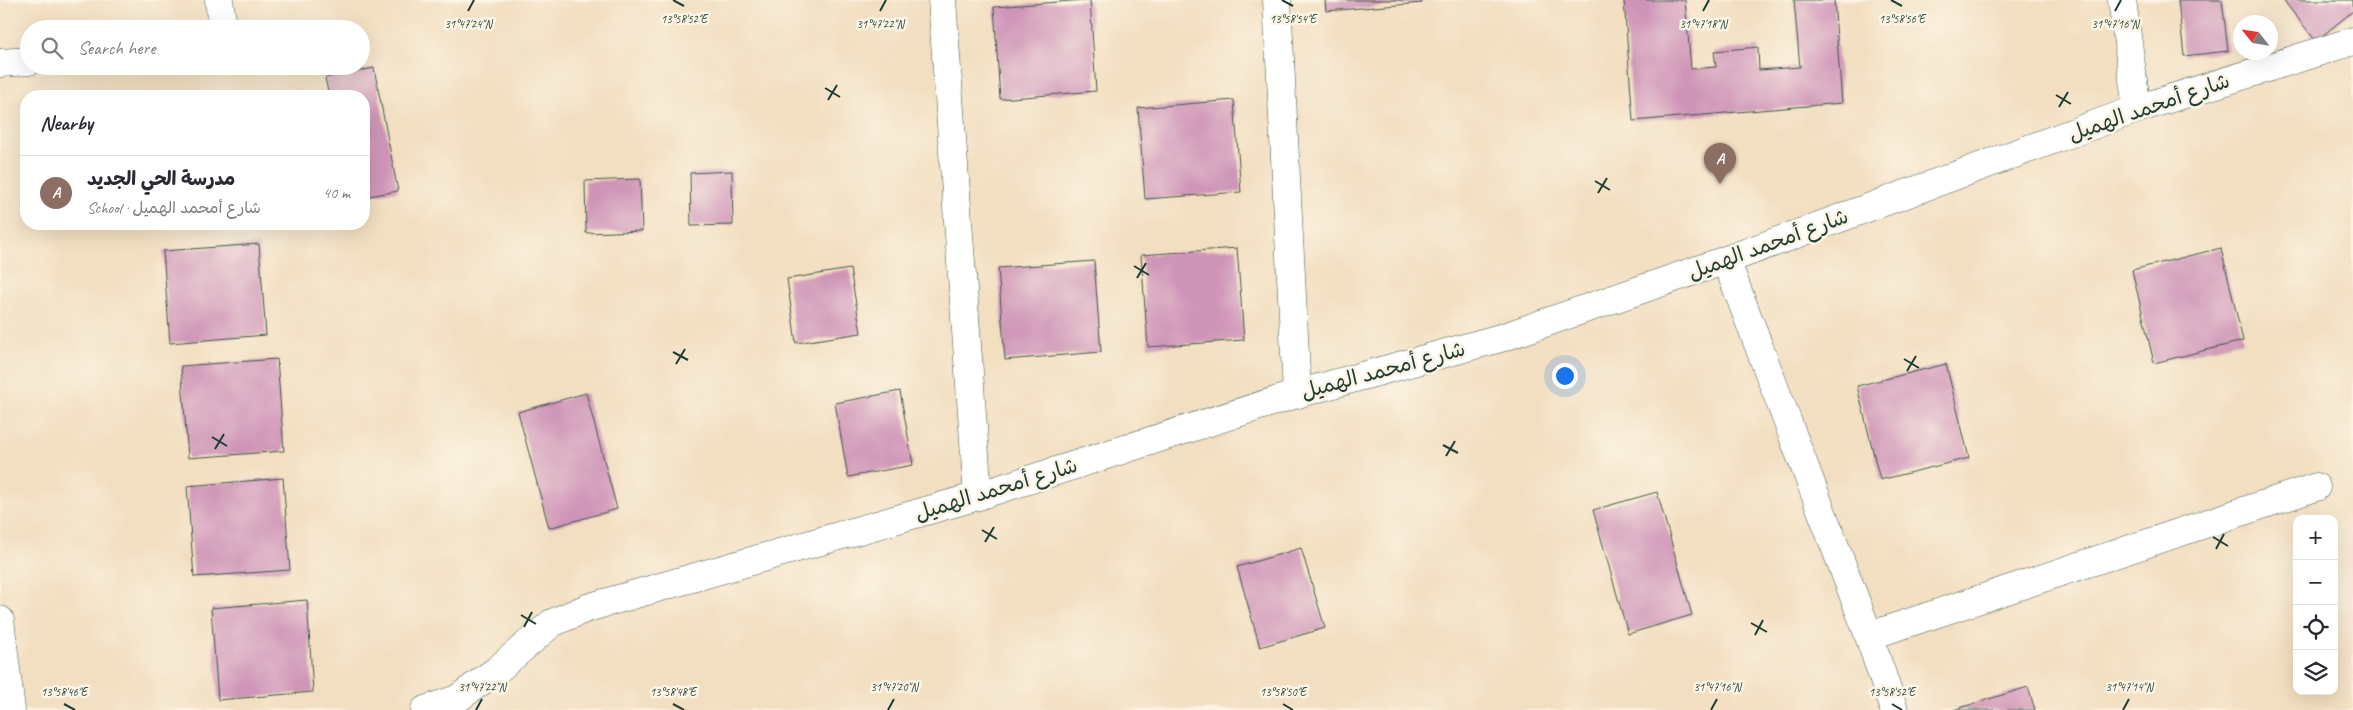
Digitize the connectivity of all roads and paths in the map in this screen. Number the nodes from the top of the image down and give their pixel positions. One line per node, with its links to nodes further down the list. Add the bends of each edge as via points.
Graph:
1 (219, 0): 5 (street)
2 (942, 0): 13 (street)
3 (1277, 0): 11 (street)
4 (2122, 0): 9 (street)
5 (222, 20)
6 (2353, 40): 9 (street, شارع أمحمد الهميل)
7 (20, 62): 8 (street)
8 (0, 63)
9 (2137, 109): 10 (street, شارع أمحمد الهميل)
10 (1726, 260): 11 (street, شارع أمحمد الهميل, via 1504,337); 15 (street)
11 (1297, 394): 13 (street, شارع أمحمد الهميل)
12 (2316, 487): 15 (street)
13 (978, 496): 17 (street, شارع أمحمد الهميل, via 587,608 552,623 457,699)
14 (0, 620): 16 (street)
15 (1869, 636): 18 (street)
16 (11, 710)
17 (425, 710)
18 (1894, 710)

